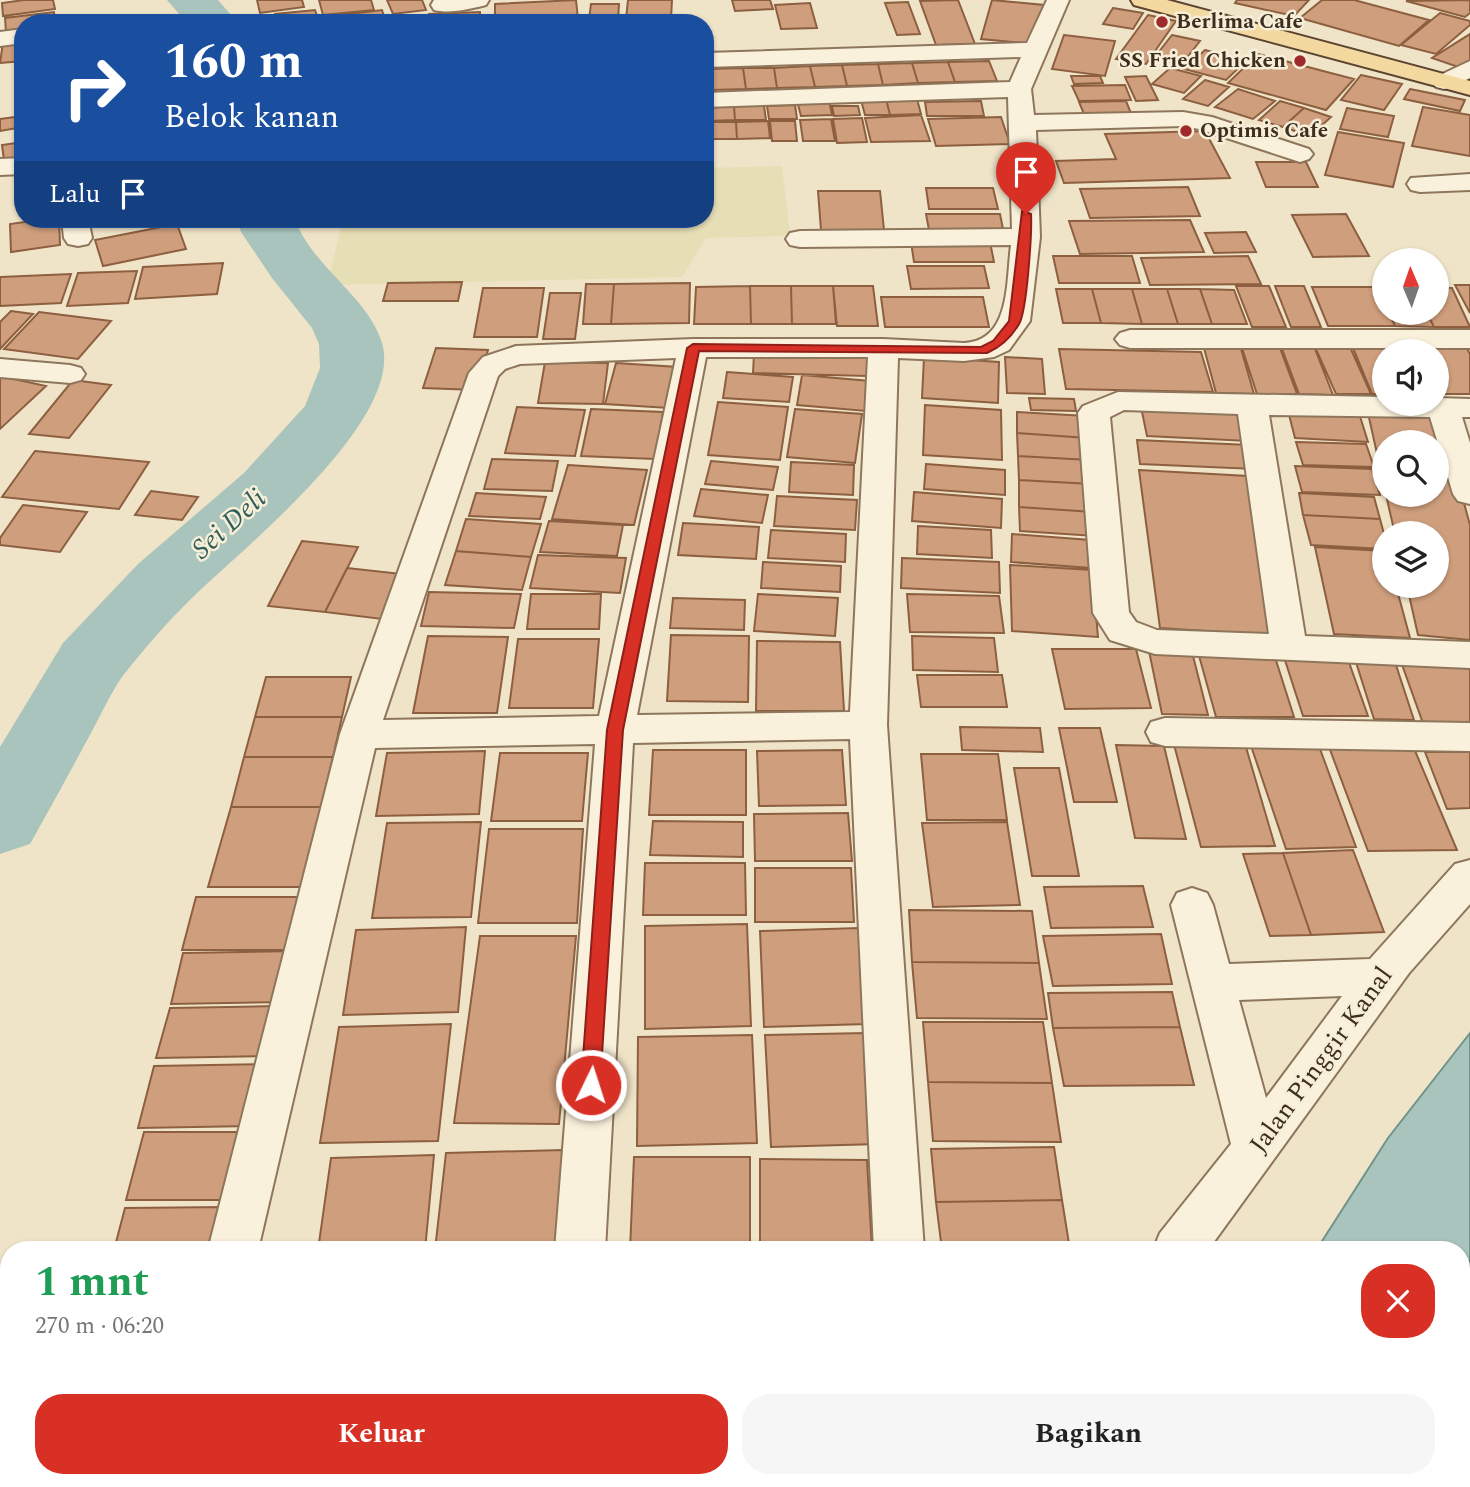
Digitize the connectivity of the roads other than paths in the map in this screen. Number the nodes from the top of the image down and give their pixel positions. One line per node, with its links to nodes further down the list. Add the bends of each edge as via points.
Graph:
1 (478, 0): 4 (street)
2 (1058, 0): 5 (street)
3 (1142, 0): 8 (main road)
4 (442, 5)
5 (1037, 50): 6 (street); 10 (street)
6 (714, 60)
7 (1470, 68): 8 (street)
8 (1444, 82): 9 (main road)
9 (1470, 88)
10 (1019, 89): 11 (street); 12 (street)
11 (714, 100)
12 (1023, 123): 13 (street, via 1203,122); 16 (street)
13 (1300, 154)
14 (1470, 182): 15 (street)
15 (1420, 184)
16 (1026, 237): 17 (street); 21 (street, via 1015,321 998,344 964,352)
17 (800, 239)
18 (1130, 339): 19 (street)
19 (1468, 342)
20 (693, 348): 21 (street); 30 (street); 32 (street, via 516,355 494,363 484,373)
21 (883, 348): 29 (street)
22 (0, 368): 23 (street)
23 (70, 374)
24 (1252, 405): 25 (street); 27 (street); 27 (street, via 1118,401 1094,413 1111,613 1123,631 1155,642)
25 (1457, 408): 26 (street)
26 (1470, 494)
27 (1289, 647): 28 (street)
28 (1470, 655)
29 (868, 725): 30 (street); 41 (street)
30 (615, 730): 32 (street); 40 (street)
31 (1166, 732): 33 (street)
32 (359, 734): 39 (street)
33 (1470, 737)
34 (1470, 876): 36 (street, Jalan Pinggir Kanal)
35 (1192, 905): 37 (street)
36 (1381, 977): 37 (street); 38 (street, Jalan Pinggir Kanal)
37 (1211, 983): 38 (street)
38 (1256, 1149): 42 (street, Jalan Pinggir Kanal)
39 (235, 1241)
40 (581, 1241)
41 (898, 1241)
42 (1185, 1241)

